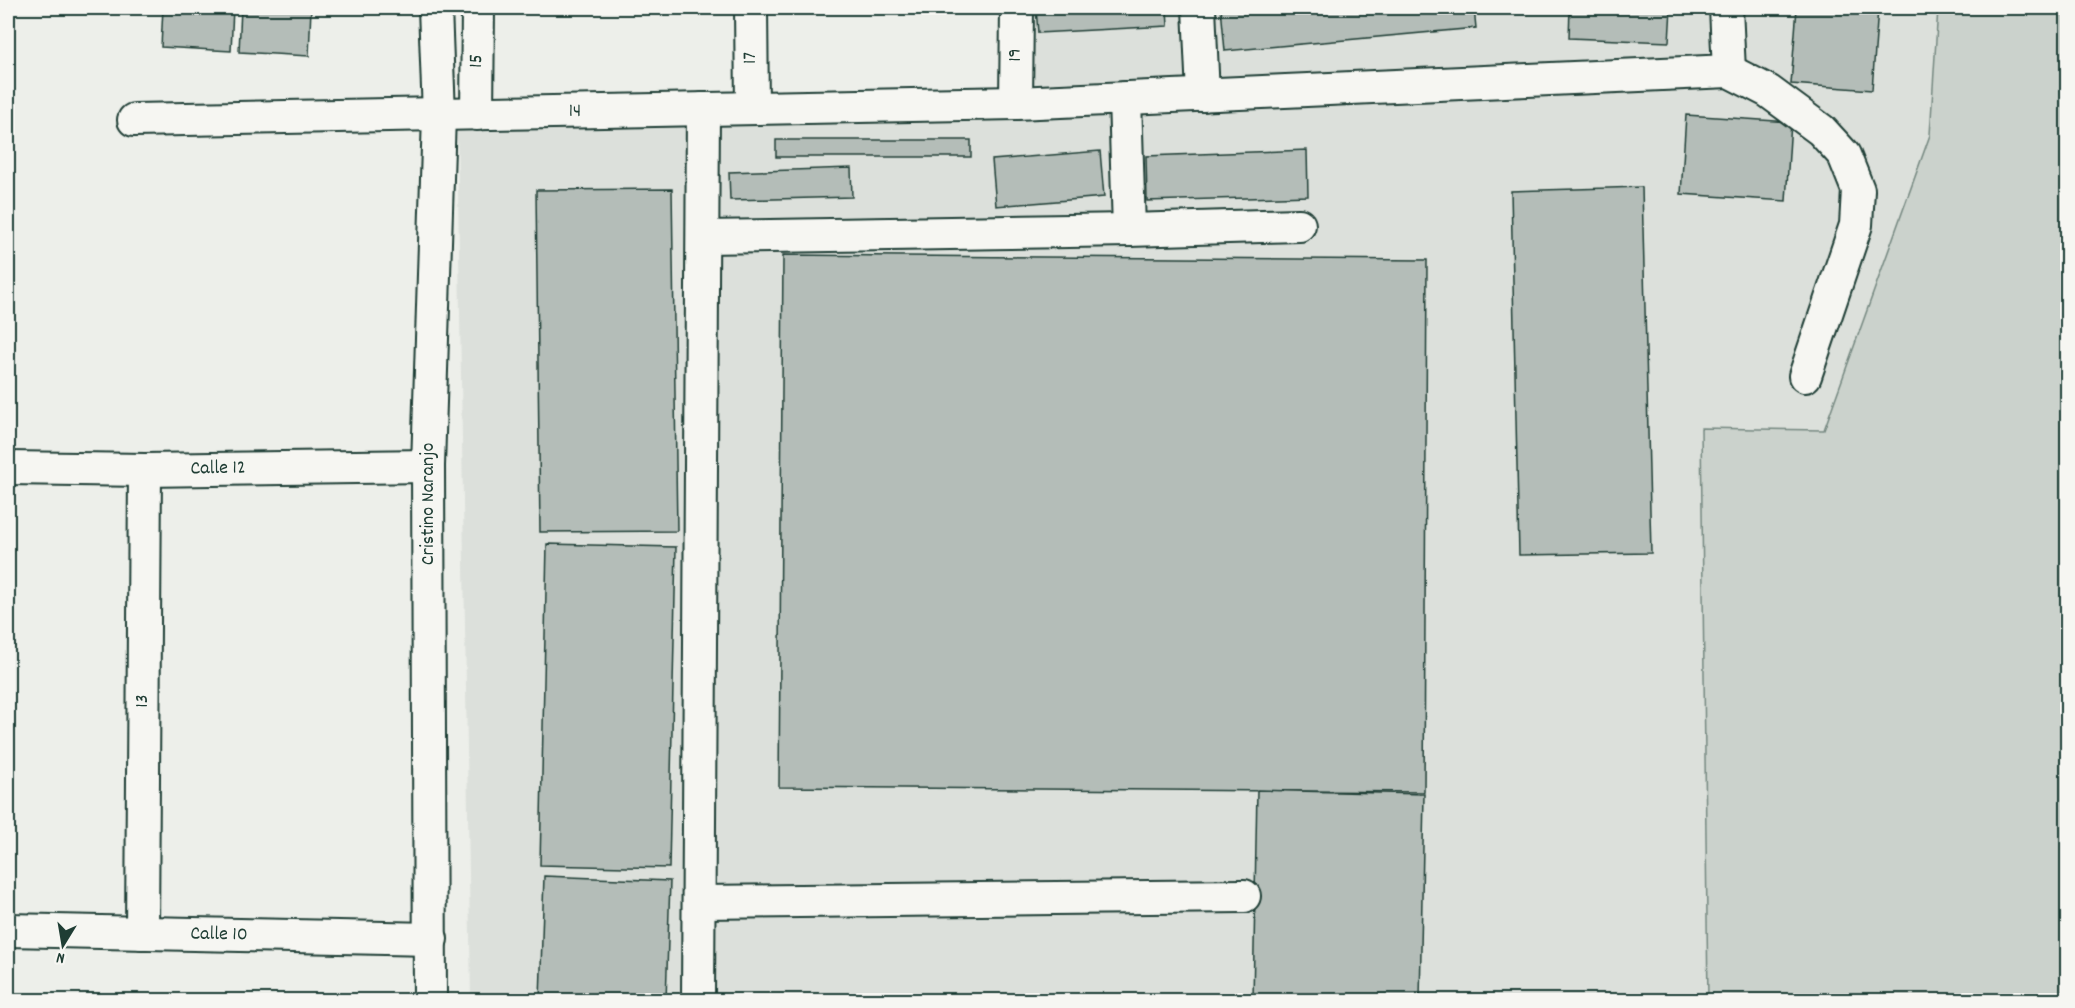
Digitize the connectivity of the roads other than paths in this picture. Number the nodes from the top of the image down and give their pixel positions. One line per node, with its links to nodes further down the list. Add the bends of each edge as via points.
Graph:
1 (435, 8): 14 (street, Cristino Naranjo)
2 (478, 8): 13 (street, 15)
3 (751, 8): 11 (street, 17)
4 (1017, 8): 10 (street, 19)
5 (1199, 8): 8 (street)
6 (1726, 8): 7 (street)
7 (1729, 71): 8 (street, 14); 19 (street, via 1768,91 1821,130 1844,156 1857,190 1856,225)
8 (1203, 95): 9 (street, 14)
9 (1125, 98): 10 (street, 14); 17 (street)
10 (1016, 103): 11 (street, 14)
11 (752, 108): 12 (street, 14)
12 (704, 109): 13 (street, 14); 18 (street)
13 (477, 114): 14 (street, 14)
14 (440, 115): 15 (street, 14); 20 (street, Cristino Naranjo)
15 (134, 120)
16 (1299, 225): 17 (street)
17 (1129, 230): 18 (street)
18 (703, 237): 24 (street)
19 (1805, 376)
20 (428, 466): 22 (street, Calle 12); 27 (street, Cristino Naranjo)
21 (8, 468): 22 (street, Calle 12)
22 (145, 470): 26 (street, 13)
23 (1244, 897): 24 (street)
24 (699, 902): 29 (street)
25 (8, 930): 26 (street, Calle 10)
26 (142, 933): 27 (street, Calle 10)
27 (431, 939): 28 (street, Cristino Naranjo)
28 (430, 1000)
29 (699, 1000)

